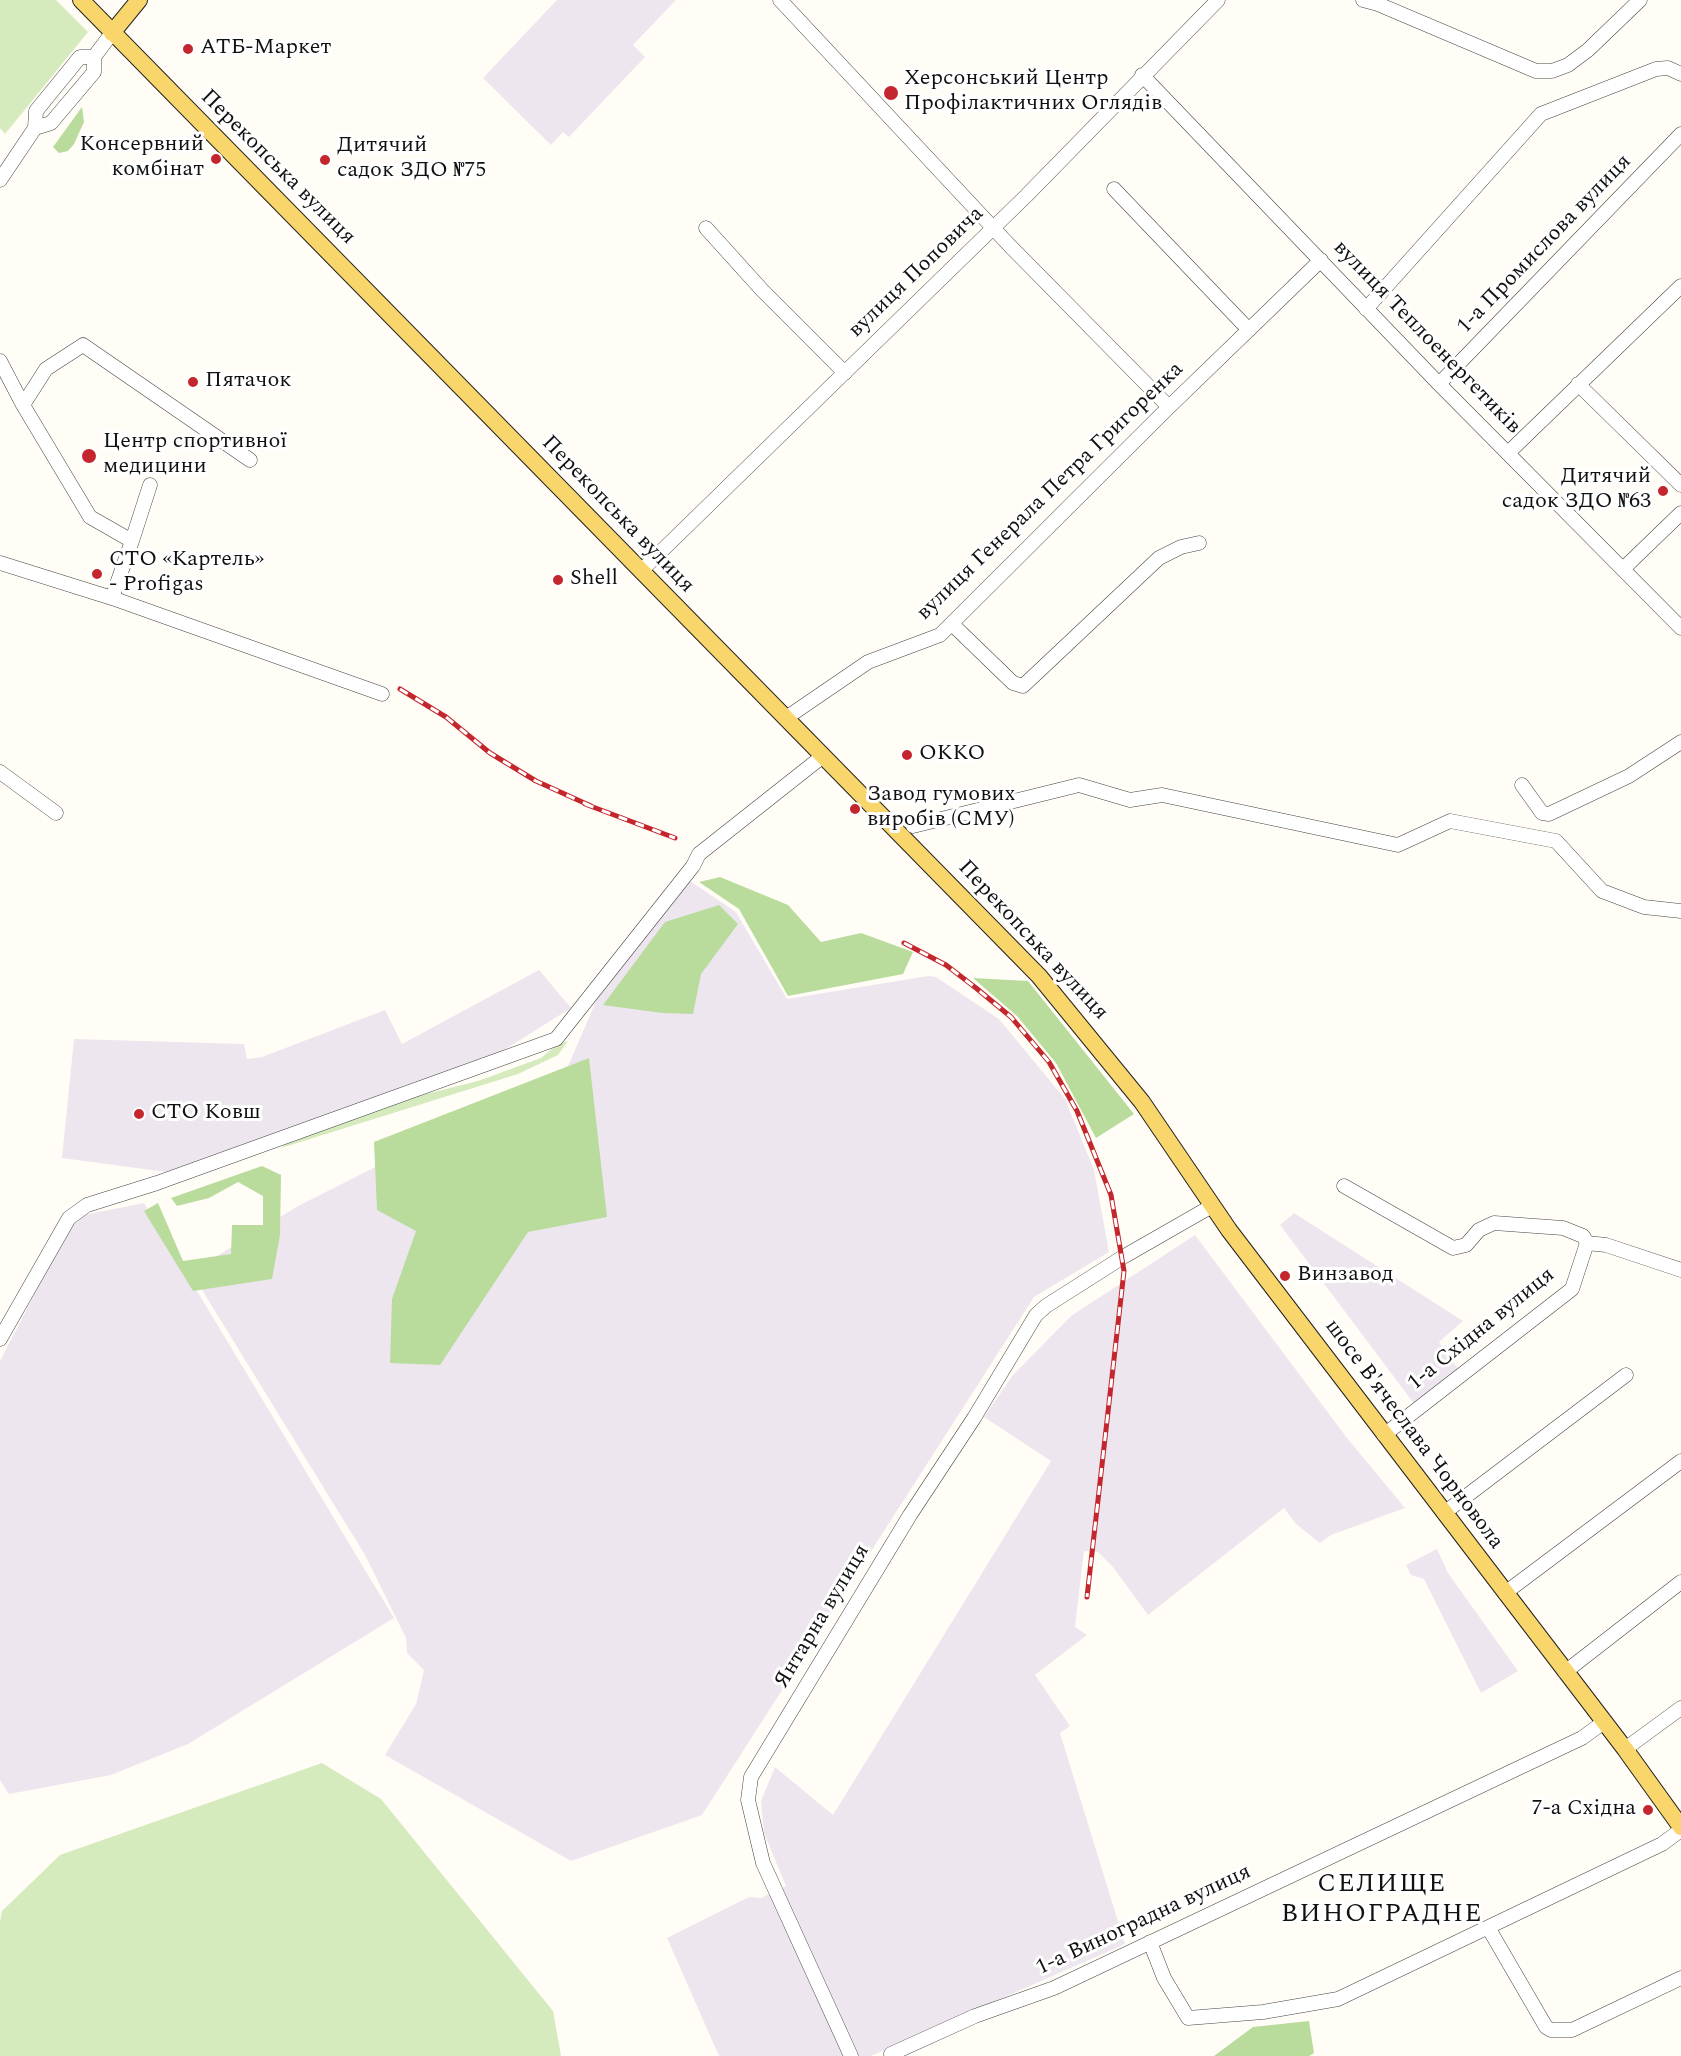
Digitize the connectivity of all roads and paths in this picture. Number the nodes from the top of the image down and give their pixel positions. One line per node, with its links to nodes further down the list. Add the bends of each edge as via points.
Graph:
1 (81, 0): 7 (main road, Перекопська вулиця)
2 (139, 0): 7 (main road)
3 (780, 0): 15 (street)
4 (1218, 0): 10 (street, вулиця Поповича)
5 (1362, 0): 6 (street, via 1536,71 1552,71 1568,64)
6 (1640, 0)
7 (112, 33): 8 (street); 36 (main road, Перекопська вулиця)
8 (94, 57): 11 (street, via 94,72 51,123); 11 (street, via 80,57 36,111)
9 (1681, 74): 19 (street, via 1668,68 1656,69 1540,114)
10 (1142, 75): 15 (street, вулиця Поповича); 17 (street, вулиця Теплоенергетиків)
11 (35, 128): 13 (street)
12 (1681, 134): 23 (street, 1-а Промислова вулиця)
13 (0, 180)
14 (1114, 189): 20 (street)
15 (994, 226): 22 (street, вулиця Поповича); 26 (street)
16 (706, 228): 22 (street)
17 (1321, 260): 19 (street, вулиця Теплоенергетиків); 20 (street, вулиця Генерала Петра Григоренка)
18 (1681, 286): 24 (street)
19 (1366, 309): 23 (street, вулиця Теплоенергетиків)
20 (1249, 330): 26 (street, вулиця Генерала Петра Григоренка)
21 (0, 361): 25 (street)
22 (844, 373): 36 (street, вулиця Поповича)
23 (1440, 384): 27 (street, вулиця Теплоенергетиків)
24 (1578, 384): 27 (street); 30 (street)
25 (23, 405): 28 (street, via 46,369 83,345); 32 (street, via 90,516)
26 (1168, 407): 38 (street, вулиця Генерала Петра Григоренка)
27 (1508, 453): 35 (street, вулиця Теплоенергетиків)
28 (250, 460)
29 (150, 485): 32 (street)
30 (1681, 485)
31 (1681, 513): 35 (street)
32 (132, 541): 37 (street)
33 (1199, 543): 38 (street, via 1159,558 1023,686 1013,683)
34 (0, 563): 37 (street)
35 (1623, 569): 39 (street, вулиця Теплоенергетиків)
36 (641, 571): 41 (main road, Перекопська вулиця)
37 (112, 598): 40 (street)
38 (952, 624): 41 (street, вулиця Генерала Петра Григоренка, via 935,638 868,662)
39 (1681, 628)
40 (382, 694)
41 (786, 718): 43 (main road, Перекопська вулиця)
42 (1681, 742): 45 (street, via 1629,776 1549,814 1542,813)
43 (823, 756): 49 (main road, Перекопська вулиця, via 1039,976); 54 (street, via 699,854 556,1039 87,1205 69,1218)
44 (0, 772): 46 (street)
45 (1522, 785)
46 (56, 813)
47 (913, 826): 48 (street, via 1079,785 1130,800 1162,795 1398,845 1450,821 1556,841 1602,891 1644,907)
48 (1681, 911)
49 (1114, 1068): 51 (main road, шосе В'ячеслава Чорновола, via 1153,1116)
50 (1344, 1186): 52 (street, via 1453,1248 1466,1245 1479,1230 1494,1223 1563,1228 1582,1236)
51 (1212, 1206): 56 (main road, шосе В'ячеслава Чорновола); 70 (street, Янтарна вулиця, via 1123,1257 1036,1315 751,1777 748,1800 764,1863)
52 (1587, 1244): 53 (street, via 1606,1245); 56 (street, 1-а Східна вулиця, via 1572,1289)
53 (1681, 1270)
54 (0, 1338)
55 (1626, 1376): 58 (street)
56 (1384, 1435): 58 (main road, шосе В'ячеслава Чорновола)
57 (1681, 1461): 60 (street)
58 (1444, 1513): 60 (main road, шосе В'ячеслава Чорновола)
59 (1681, 1582): 61 (street)
60 (1505, 1593): 61 (main road, шосе В'ячеслава Чорновола)
61 (1565, 1672): 63 (main road, шосе В'ячеслава Чорновола)
62 (1681, 1708): 64 (street)
63 (1604, 1722): 64 (main road, шосе В'ячеслава Чорновола); 67 (street, 1-а Виноградна вулиця, via 1582,1738)
64 (1625, 1749): 65 (main road, шосе В'ячеслава Чорновола)
65 (1681, 1828): 66 (street, via 1662,1844)
66 (1489, 1929): 67 (street, via 1338,1999 1263,2012 1188,2018 1164,1978); 68 (street, via 1551,2030 1572,2030)
67 (1150, 1942): 69 (street, 1-а Виноградна вулиця, via 1054,1988 975,2016)
68 (1681, 1978)
69 (891, 2054)
70 (851, 2056)

